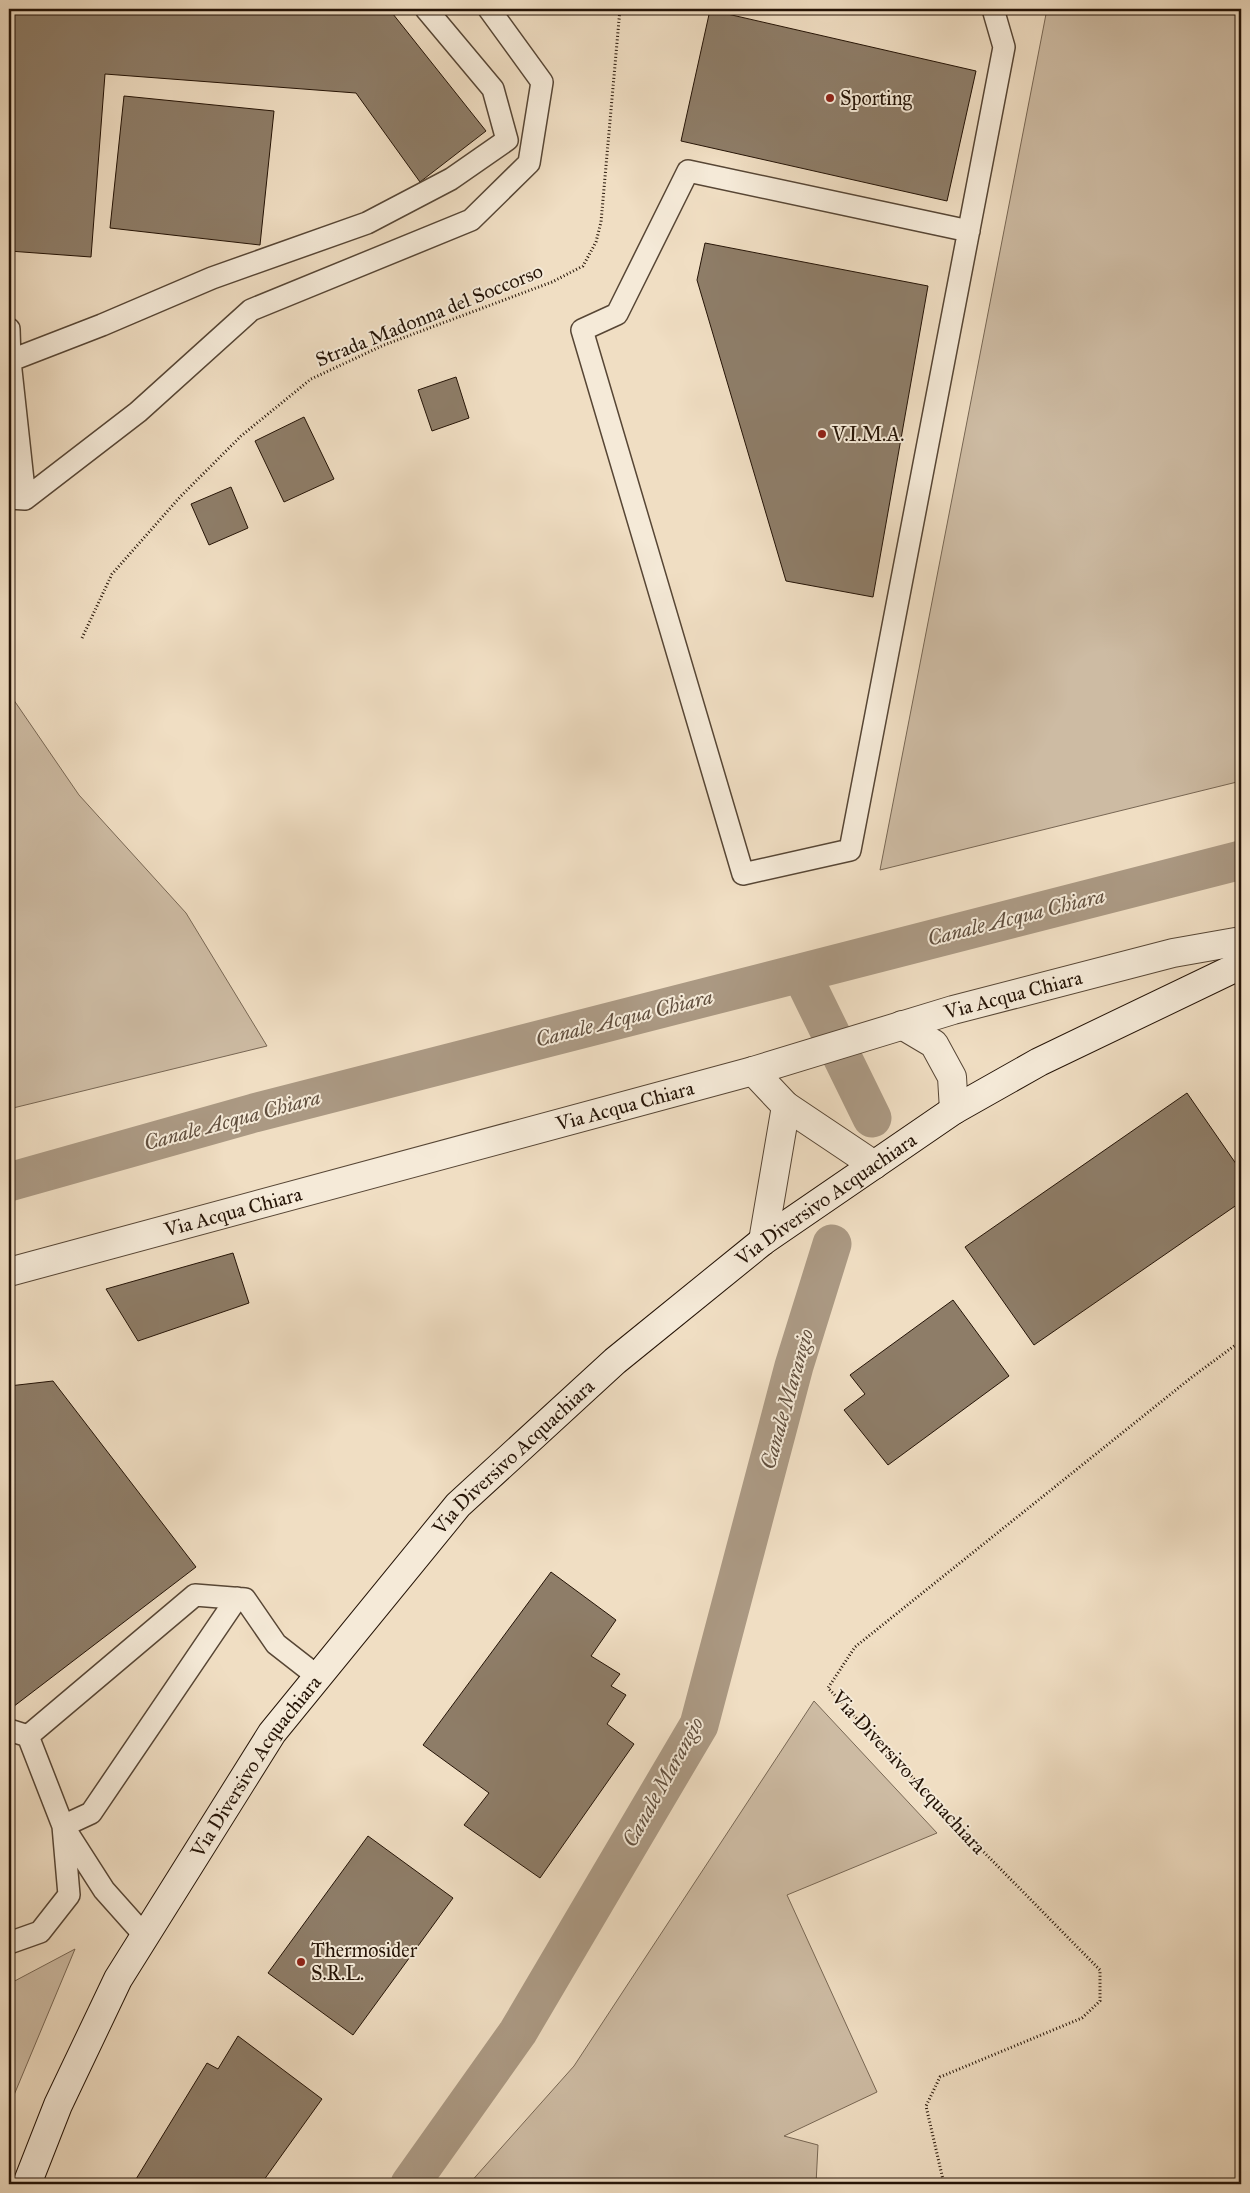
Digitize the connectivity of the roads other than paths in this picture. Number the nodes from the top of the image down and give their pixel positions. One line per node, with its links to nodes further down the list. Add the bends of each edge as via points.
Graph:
1 (426, 9): 6 (lane, via 493,89 507,140 451,179 367,223 212,278)
2 (488, 9): 7 (lane, via 542,82 529,163 471,220 251,310 138,412)
3 (992, 9): 4 (lane, via 1004,47)
4 (969, 231): 4 (lane, via 850,850 743,874 582,330 617,314 688,171)
5 (9, 329): 6 (lane)
6 (9, 361): 7 (lane)
7 (17, 498)
8 (1241, 942): 10 (main road, Via Acqua Chiara, via 1173,953)
9 (1241, 965): 13 (main road, Via Diversivo Acquachiara, via 1040,1062)
10 (902, 1025): 11 (main road, Via Acqua Chiara); 13 (main road, via 934,1044 952,1077)
11 (753, 1071): 12 (main road); 16 (main road, Via Acqua Chiara)
12 (786, 1106): 14 (main road); 15 (main road)
13 (954, 1110): 14 (main road, Via Diversivo Acquachiara)
14 (874, 1165): 15 (main road, Via Diversivo Acquachiara)
15 (763, 1241): 18 (main road, Via Diversivo Acquachiara, via 615,1361 458,1505)
16 (9, 1272)
17 (237, 1598): 18 (lane, via 245,1599 276,1644); 19 (lane, via 195,1595); 20 (lane, via 91,1813)
18 (318, 1676): 21 (main road, Via Diversivo Acquachiara, via 272,1733)
19 (19, 1733): 20 (lane)
20 (63, 1826): 21 (lane, via 104,1890); 22 (lane, via 69,1895 40,1932)
21 (145, 1936): 23 (main road, Via Diversivo Acquachiara, via 118,1979 58,2106)
22 (9, 1943)
23 (27, 2184)

